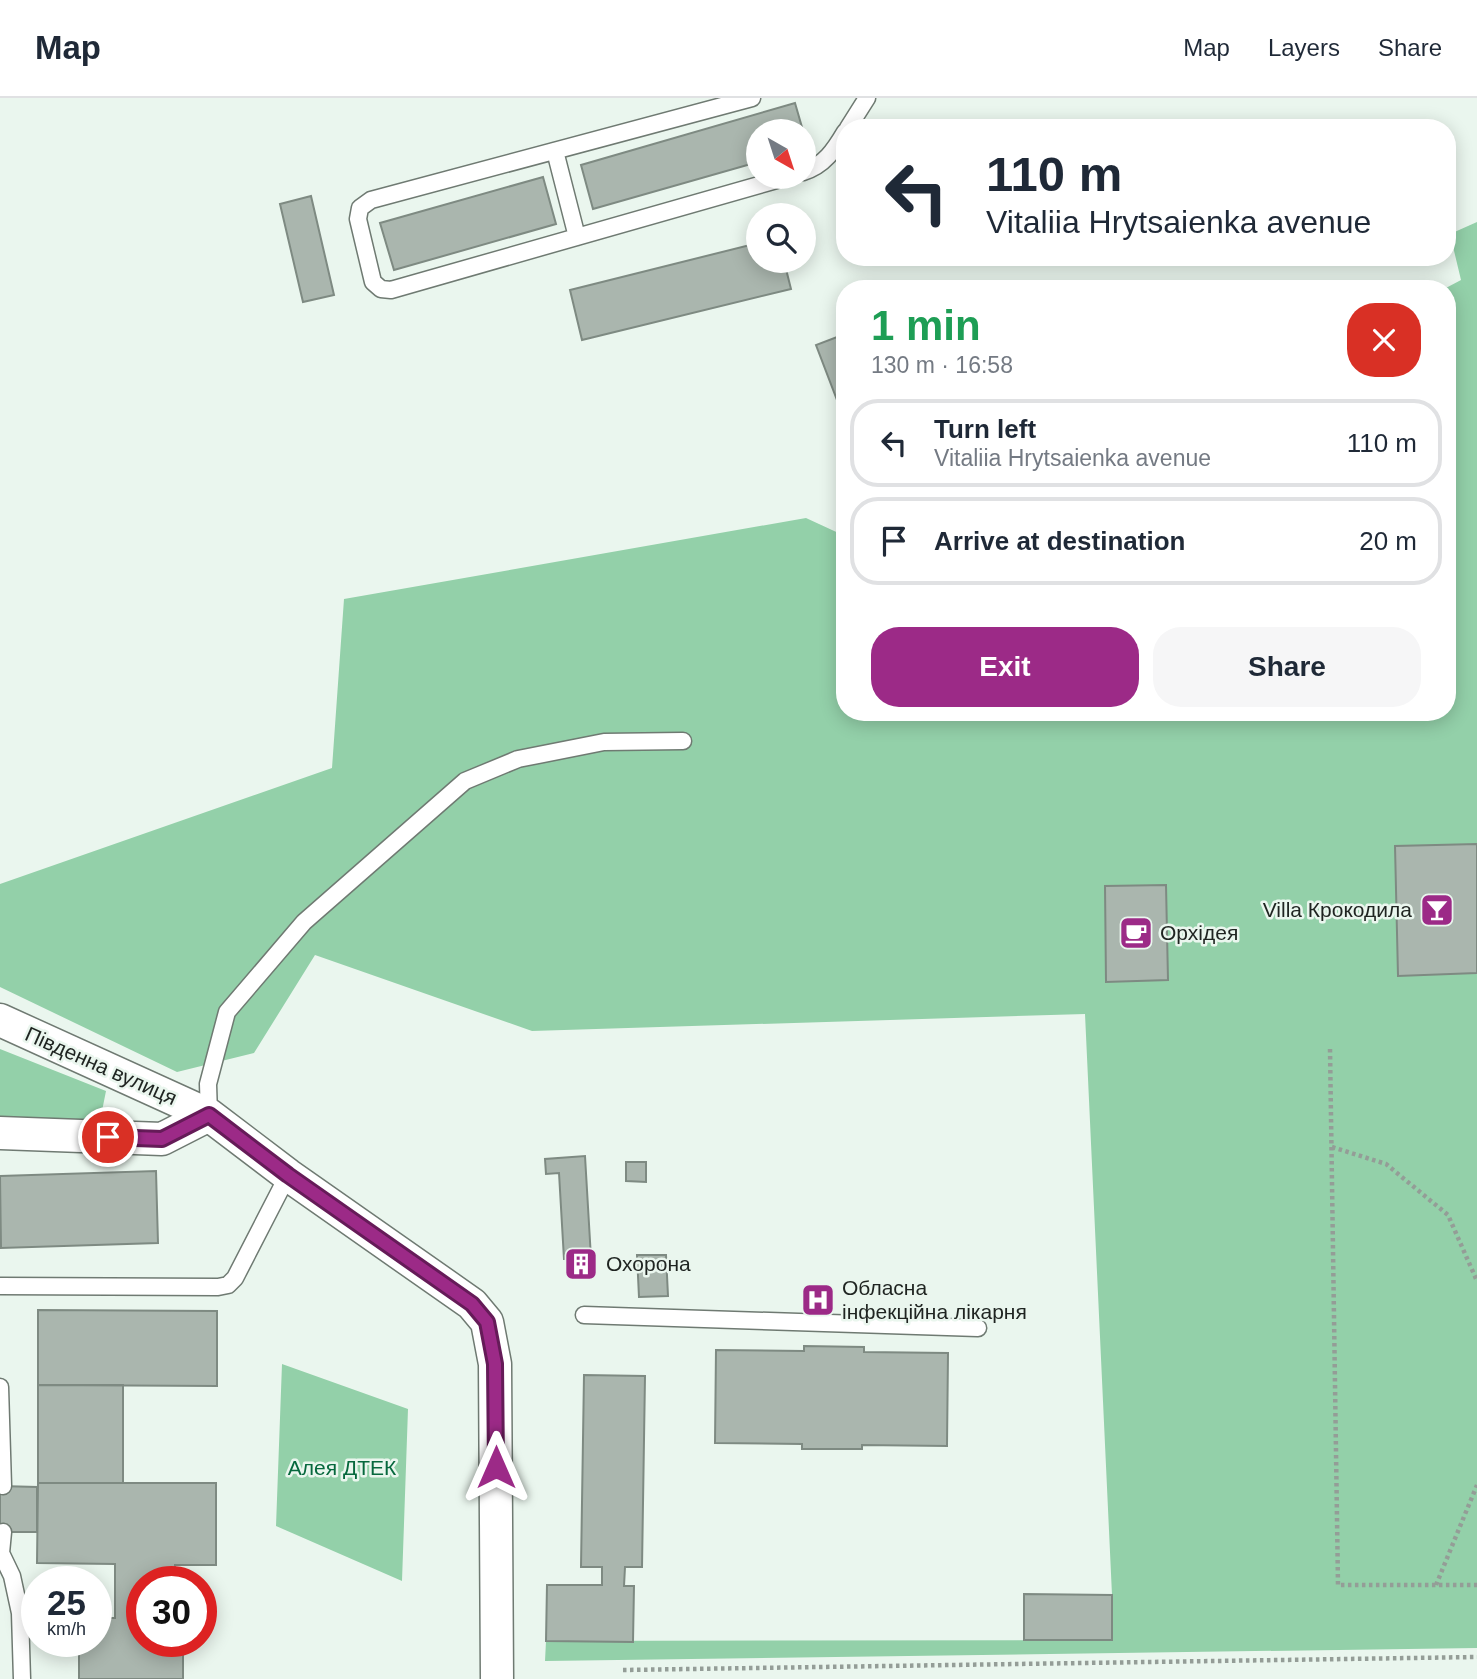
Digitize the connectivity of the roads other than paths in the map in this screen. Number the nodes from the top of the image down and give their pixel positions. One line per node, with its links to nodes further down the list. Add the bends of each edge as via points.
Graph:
1 (752, 98): 5 (lane)
2 (867, 98): 3 (lane)
3 (854, 119)
4 (836, 146): 6 (lane)
5 (555, 151): 8 (lane); 8 (lane, via 371,200 360,208 358,219 373,282 391,290)
6 (816, 166)
7 (746, 188): 8 (lane)
8 (577, 237)
9 (683, 741): 11 (lane, via 604,742 518,759 465,781 304,922 227,1012 208,1084)
10 (0, 1020): 11 (street, Південна вулиця)
11 (209, 1115): 12 (street, via 162,1139); 13 (street, Південна вулиця)
12 (0, 1133)
13 (288, 1175): 14 (lane, via 228,1285); 22 (street, Південна вулиця, via 472,1304 487,1322 495,1364)
14 (0, 1286)
15 (584, 1315): 16 (lane)
16 (978, 1328)
17 (0, 1387): 18 (lane)
18 (2, 1486)
19 (3, 1532): 20 (lane)
20 (0, 1553): 21 (lane, via 17,1594)
21 (22, 1679)
22 (497, 1679)

